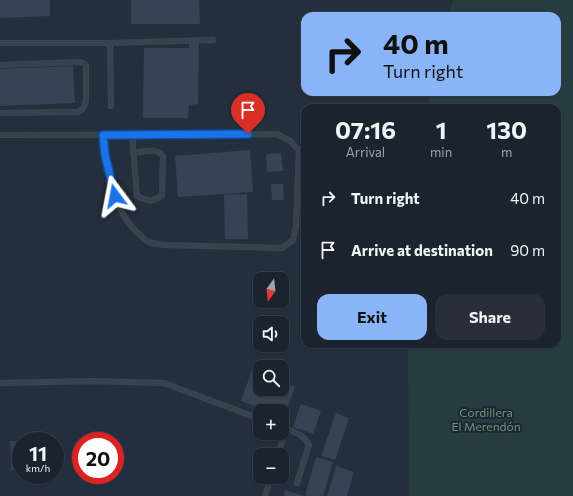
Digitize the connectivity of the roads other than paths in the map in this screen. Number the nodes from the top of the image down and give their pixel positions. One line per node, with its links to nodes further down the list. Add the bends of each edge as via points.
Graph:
1 (213, 40): 3 (lane)
2 (0, 43): 3 (lane)
3 (110, 43): 5 (lane)
4 (0, 66): 6 (lane, via 81,62 86,65 86,101 83,109 77,112)
5 (111, 106)
6 (0, 113)
7 (0, 135): 8 (lane)
8 (103, 135): 9 (lane); 9 (lane, via 115,196 124,216 136,232 148,242 164,245 282,248 293,240 296,226 299,150 290,141 277,134)
9 (132, 135): 10 (lane)
10 (133, 153): 10 (lane, via 155,150 163,156 162,195 157,199 147,201 137,196)
11 (0, 383): 12 (lane, via 164,382)
12 (253, 416)
13 (289, 430): 14 (lane, via 300,434 309,445)
14 (297, 483)
15 (269, 484): 16 (lane)
16 (265, 496)

